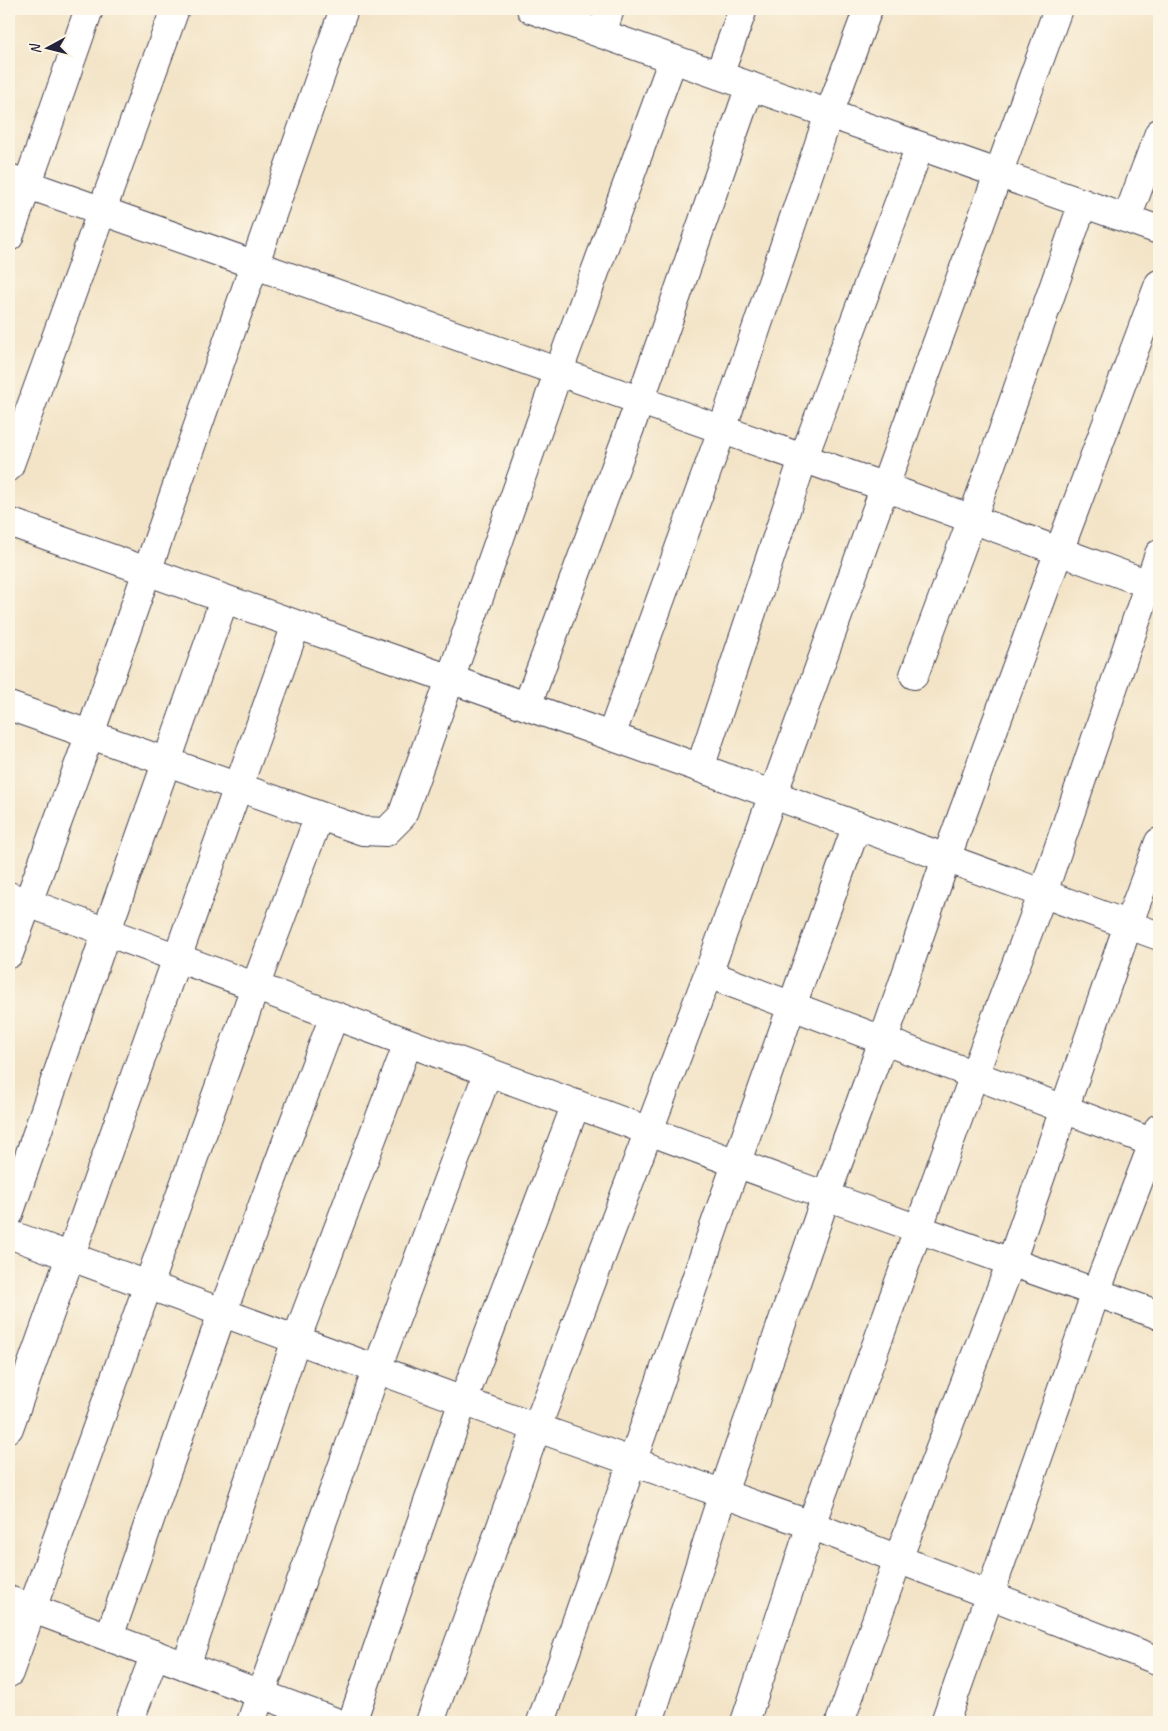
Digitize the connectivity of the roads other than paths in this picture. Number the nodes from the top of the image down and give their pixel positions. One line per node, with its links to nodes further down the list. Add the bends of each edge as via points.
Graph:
1 (89, 9): 16 (street)
2 (175, 9): 18 (street)
3 (344, 9): 22 (street)
4 (530, 9): 8 (street)
5 (742, 9): 10 (street)
6 (868, 9): 12 (street)
7 (1058, 9): 15 (street)
8 (606, 21): 9 (street)
9 (672, 59): 10 (street); 24 (street)
10 (719, 75): 11 (street)
11 (750, 86): 12 (street); 25 (street)
12 (829, 114): 14 (street); 26 (street)
13 (1159, 133): 19 (street)
14 (920, 146): 15 (street); 27 (street)
15 (999, 174): 17 (street); 29 (street)
16 (18, 181): 18 (street); 21 (street)
17 (1083, 203): 19 (street); 30 (street)
18 (101, 211): 22 (street); 28 (street)
19 (1127, 218): 20 (street)
20 (1159, 230)
21 (9, 237)
22 (254, 266): 24 (street); 34 (street)
23 (1159, 284): 32 (street)
24 (558, 373): 25 (street); 39 (street)
25 (640, 401): 26 (street); 41 (street)
26 (722, 430): 27 (street); 43 (street)
27 (803, 459): 29 (street); 45 (street)
28 (9, 467)
29 (885, 487): 30 (street); 47 (street)
30 (972, 519): 32 (street); 38 (street)
31 (9, 522): 34 (street)
32 (1059, 552): 35 (street); 51 (street)
33 (1159, 554): 35 (street)
34 (146, 571): 36 (street); 42 (street)
35 (1154, 586): 52 (street)
36 (224, 600): 37 (street); 44 (street)
37 (296, 625): 39 (street); 46 (street)
38 (914, 675)
39 (450, 679): 41 (street); 48 (street, via 402,816 386,832 363,831)
40 (9, 706): 42 (street)
41 (527, 706): 43 (street)
42 (90, 734): 44 (street); 53 (street)
43 (611, 736): 45 (street)
44 (166, 762): 46 (street); 55 (street)
45 (700, 768): 47 (street)
46 (238, 787): 48 (street); 58 (street)
47 (773, 794): 49 (street); 59 (street)
48 (319, 816): 60 (street)
49 (857, 825): 51 (street); 61 (street)
50 (1159, 842): 54 (street)
51 (946, 859): 52 (street); 63 (street)
52 (1043, 893): 54 (street); 66 (street)
53 (18, 899): 55 (street); 57 (street)
54 (1128, 925): 56 (street); 68 (street)
55 (106, 933): 58 (street); 73 (street)
56 (1159, 936)
57 (9, 954)
58 (176, 958): 60 (street); 76 (street)
59 (708, 974): 61 (street); 69 (street)
60 (255, 987): 62 (street); 78 (street)
61 (791, 1006): 63 (street); 71 (street)
62 (334, 1016): 64 (street); 80 (street)
63 (883, 1041): 66 (street); 72 (street)
64 (408, 1043): 65 (street); 82 (street)
65 (488, 1072): 67 (street); 83 (street)
66 (974, 1075): 68 (street); 74 (street)
67 (576, 1104): 69 (street); 84 (street)
68 (1065, 1110): 70 (street); 77 (street)
69 (649, 1130): 71 (street); 85 (street)
70 (1157, 1139): 79 (street)
71 (737, 1163): 72 (street); 87 (street)
72 (826, 1196): 74 (street); 88 (street)
73 (9, 1214)
74 (919, 1229): 77 (street); 89 (street)
75 (9, 1234): 76 (street)
76 (71, 1257): 78 (street); 86 (street)
77 (1011, 1262): 79 (street); 90 (street)
78 (149, 1286): 80 (street); 92 (street)
79 (1096, 1292): 81 (street); 91 (street)
80 (222, 1313): 82 (street); 93 (street)
81 (1159, 1315)
82 (296, 1340): 83 (street); 96 (street)
83 (377, 1369): 84 (street); 98 (street)
84 (463, 1401): 85 (street); 102 (street)
85 (536, 1427): 87 (street); 103 (street)
86 (9, 1428)
87 (634, 1462): 88 (street); 104 (street)
88 (723, 1493): 89 (street); 105 (street)
89 (810, 1525): 90 (street); 106 (street)
90 (898, 1559): 91 (street); 107 (street)
91 (990, 1595): 95 (street); 108 (street)
92 (20, 1604): 93 (street); 97 (street)
93 (109, 1637): 94 (street)
94 (155, 1654): 96 (street); 99 (street)
95 (1159, 1661)
96 (186, 1666): 98 (street)
97 (9, 1673)
98 (260, 1694): 100 (street); 101 (street)
99 (129, 1722)
100 (251, 1722)
101 (336, 1722)
102 (352, 1722)
103 (430, 1722)
104 (541, 1722)
105 (649, 1722)
106 (745, 1722)
107 (840, 1722)
108 (945, 1722)

